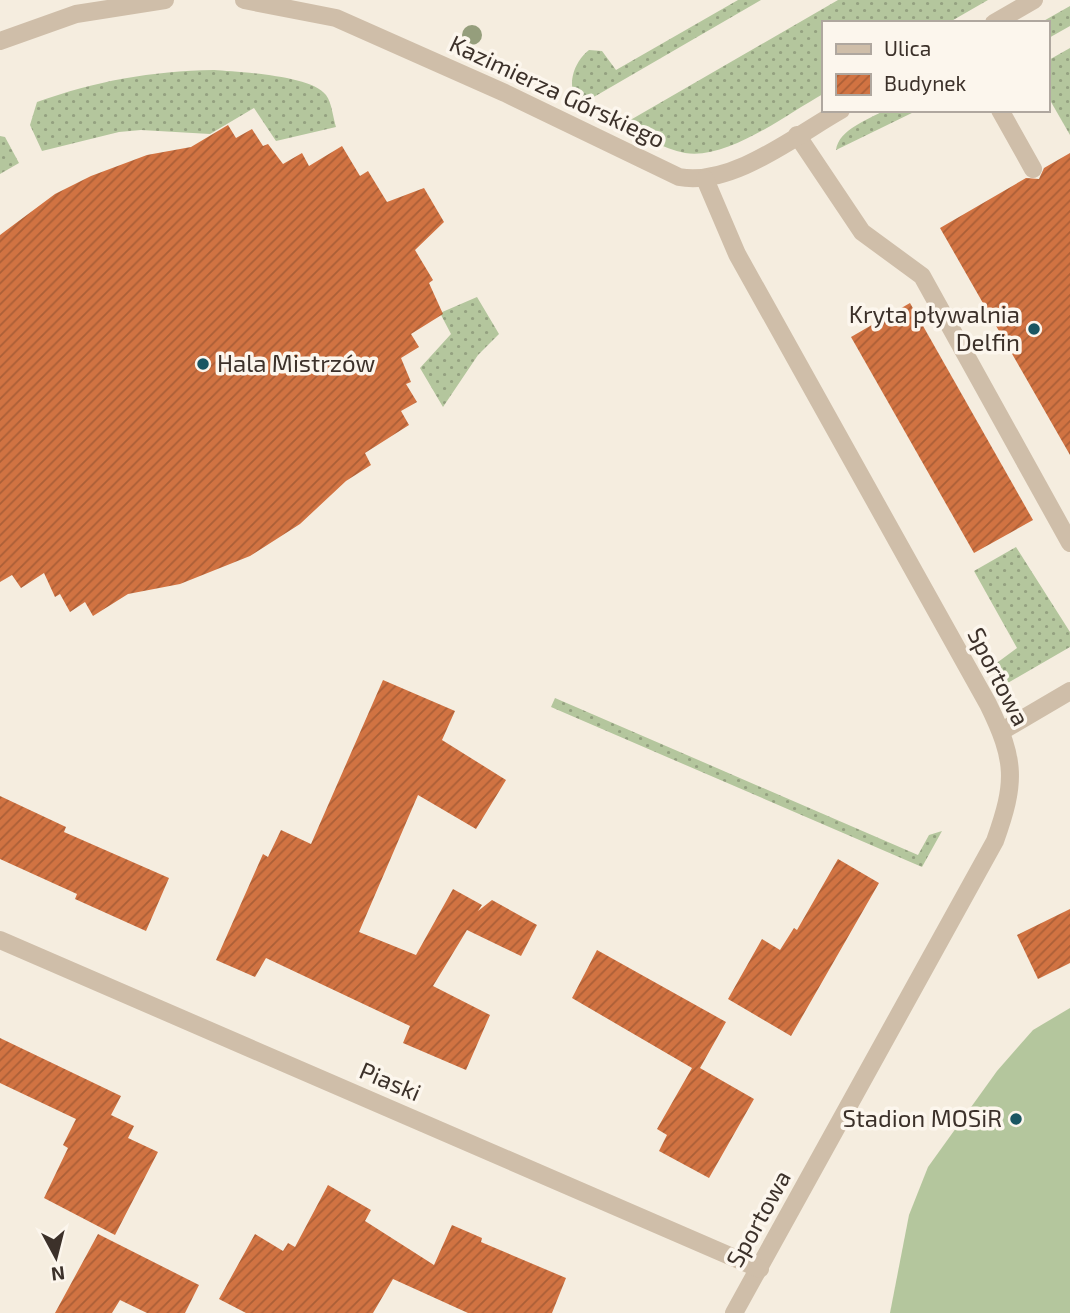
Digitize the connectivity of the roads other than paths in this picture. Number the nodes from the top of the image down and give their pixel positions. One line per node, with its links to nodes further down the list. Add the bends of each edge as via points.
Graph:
1 (165, 0): 5 (street, via 76,13)
2 (244, 0): 10 (street, Kazimierza Górskiego, via 336,18 679,177)
3 (1034, 0): 4 (street)
4 (997, 21)
5 (0, 41)
6 (837, 112): 8 (street, Kazimierza Górskiego)
7 (1001, 112): 9 (street)
8 (796, 135): 10 (street, Kazimierza Górskiego, via 728,174); 11 (street, via 862,232 922,276)
9 (1033, 169)
10 (705, 179): 13 (street, Sportowa, via 737,254)
11 (1070, 544)
12 (1070, 691): 13 (street)
13 (1002, 731): 15 (street, Sportowa, via 1012,784 995,841)
14 (0, 940): 15 (street, Piaski)
15 (760, 1269): 16 (street, Sportowa)
16 (734, 1313)

